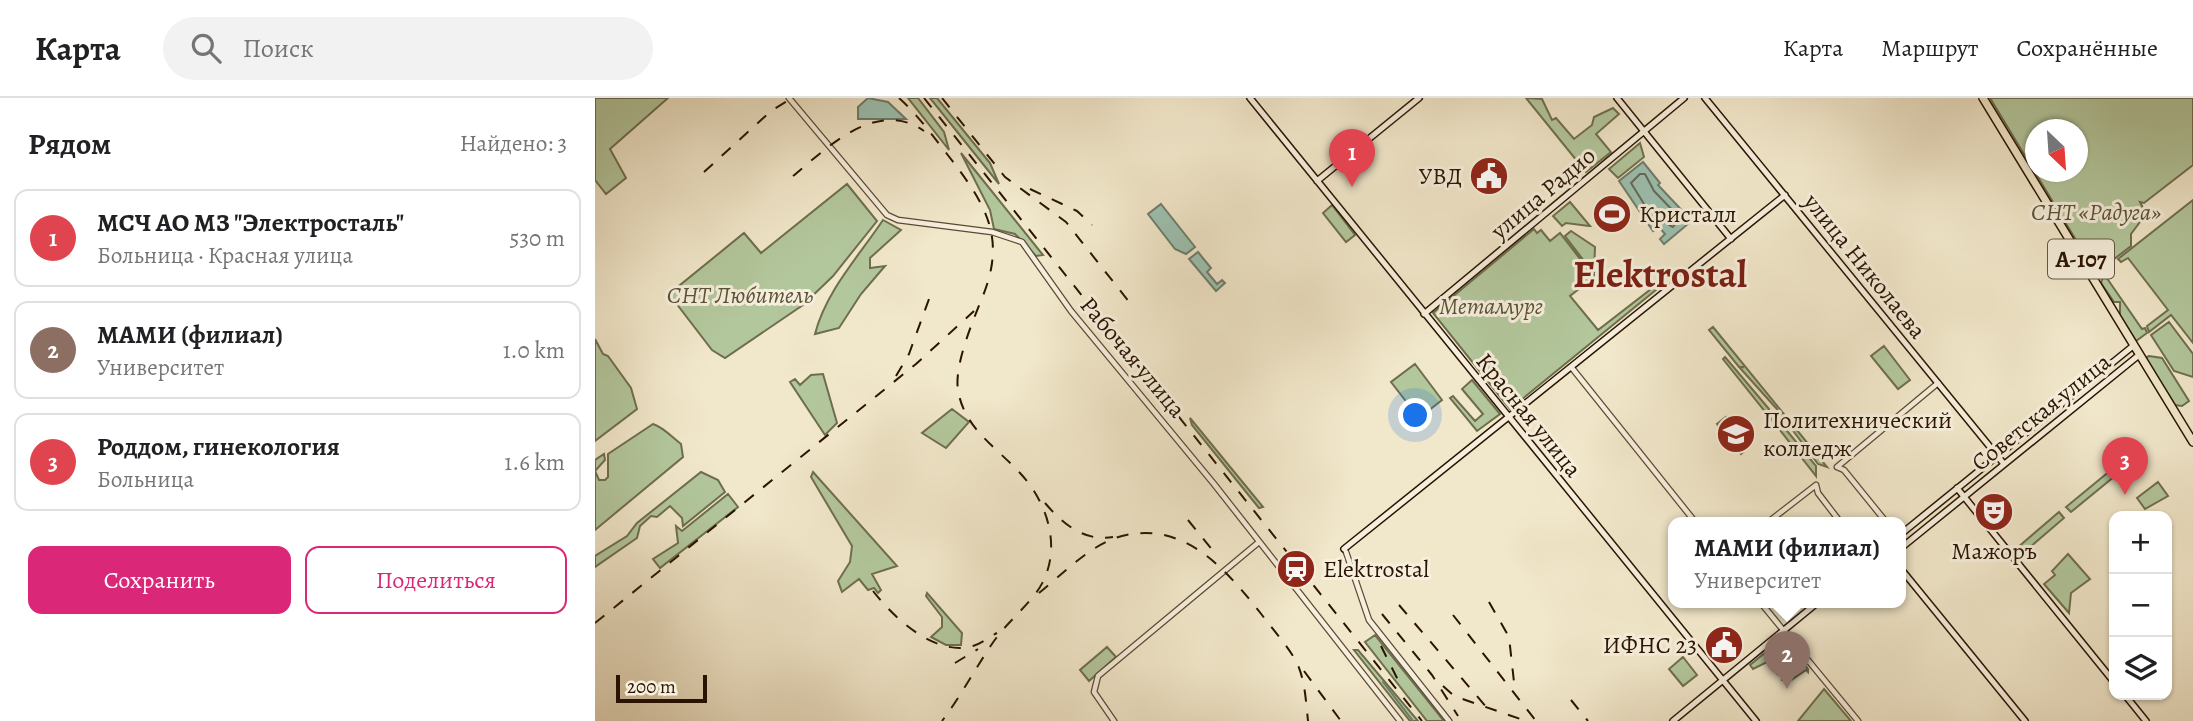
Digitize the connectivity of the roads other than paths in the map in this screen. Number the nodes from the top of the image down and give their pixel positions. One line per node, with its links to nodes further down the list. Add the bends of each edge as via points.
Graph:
1 (789, 98): 30 (street, Рабочая улица, via 887,215 1021,242 1071,311)
2 (1250, 98): 9 (main road, Красная улица)
3 (1419, 98): 9 (main road)
4 (1617, 98): 8 (main road)
5 (1683, 98): 8 (main road, улица Радио)
6 (1705, 98): 10 (main road, улица Николаева)
7 (1983, 98): 13 (highway, А-107)
8 (1643, 131): 11 (main road); 12 (main road, улица Радио)
9 (1317, 181): 12 (main road, Красная улица)
10 (1785, 195): 11 (main road); 18 (main road, улица Николаева)
11 (1731, 239): 17 (main road)
12 (1424, 314): 19 (main road, Красная улица)
13 (2133, 346): 14 (main road, Советская улица); 15 (highway, А-107)
14 (2122, 354): 16 (main road); 21 (main road, Советская улица)
15 (2139, 355): 16 (main road, Советская улица); 20 (highway, А-107)
16 (2129, 362): 22 (main road, Советская улица)
17 (1572, 368): 19 (main road); 25 (street)
18 (1938, 383): 21 (main road, улица Николаева); 28 (street, via 1837,467)
19 (1509, 418): 32 (main road); 38 (main road, Красная улица)
20 (2193, 442)
21 (1997, 456): 22 (main road, улица Николаева); 23 (main road, Советская улица)
22 (2004, 464): 24 (main road, Советская улица)
23 (1957, 488): 24 (main road); 29 (main road, Советская улица)
24 (1964, 497): 31 (main road, Советская улица); 37 (main road)
25 (1691, 517)
26 (1774, 517): 27 (street, via 1816,485)
27 (1836, 517)
28 (1882, 517)
29 (1906, 530)
30 (1259, 542): 40 (street, via 1096,678 1094,692); 41 (street, Рабочая улица)
31 (1906, 544)
32 (1345, 551): 42 (street, via 1369,620)
33 (1906, 575): 46 (main road)
34 (1766, 608): 36 (street)
35 (1811, 608): 36 (main road)
36 (1784, 630): 38 (main road); 45 (street)
37 (2109, 676)
38 (1723, 680): 43 (main road); 44 (main road, Красная улица)
39 (2129, 700): 47 (main road)
40 (1114, 721)
41 (1400, 721)
42 (1449, 721)
43 (1673, 721)
44 (1756, 721)
45 (1859, 721)
46 (2025, 721)
47 (2146, 721)

